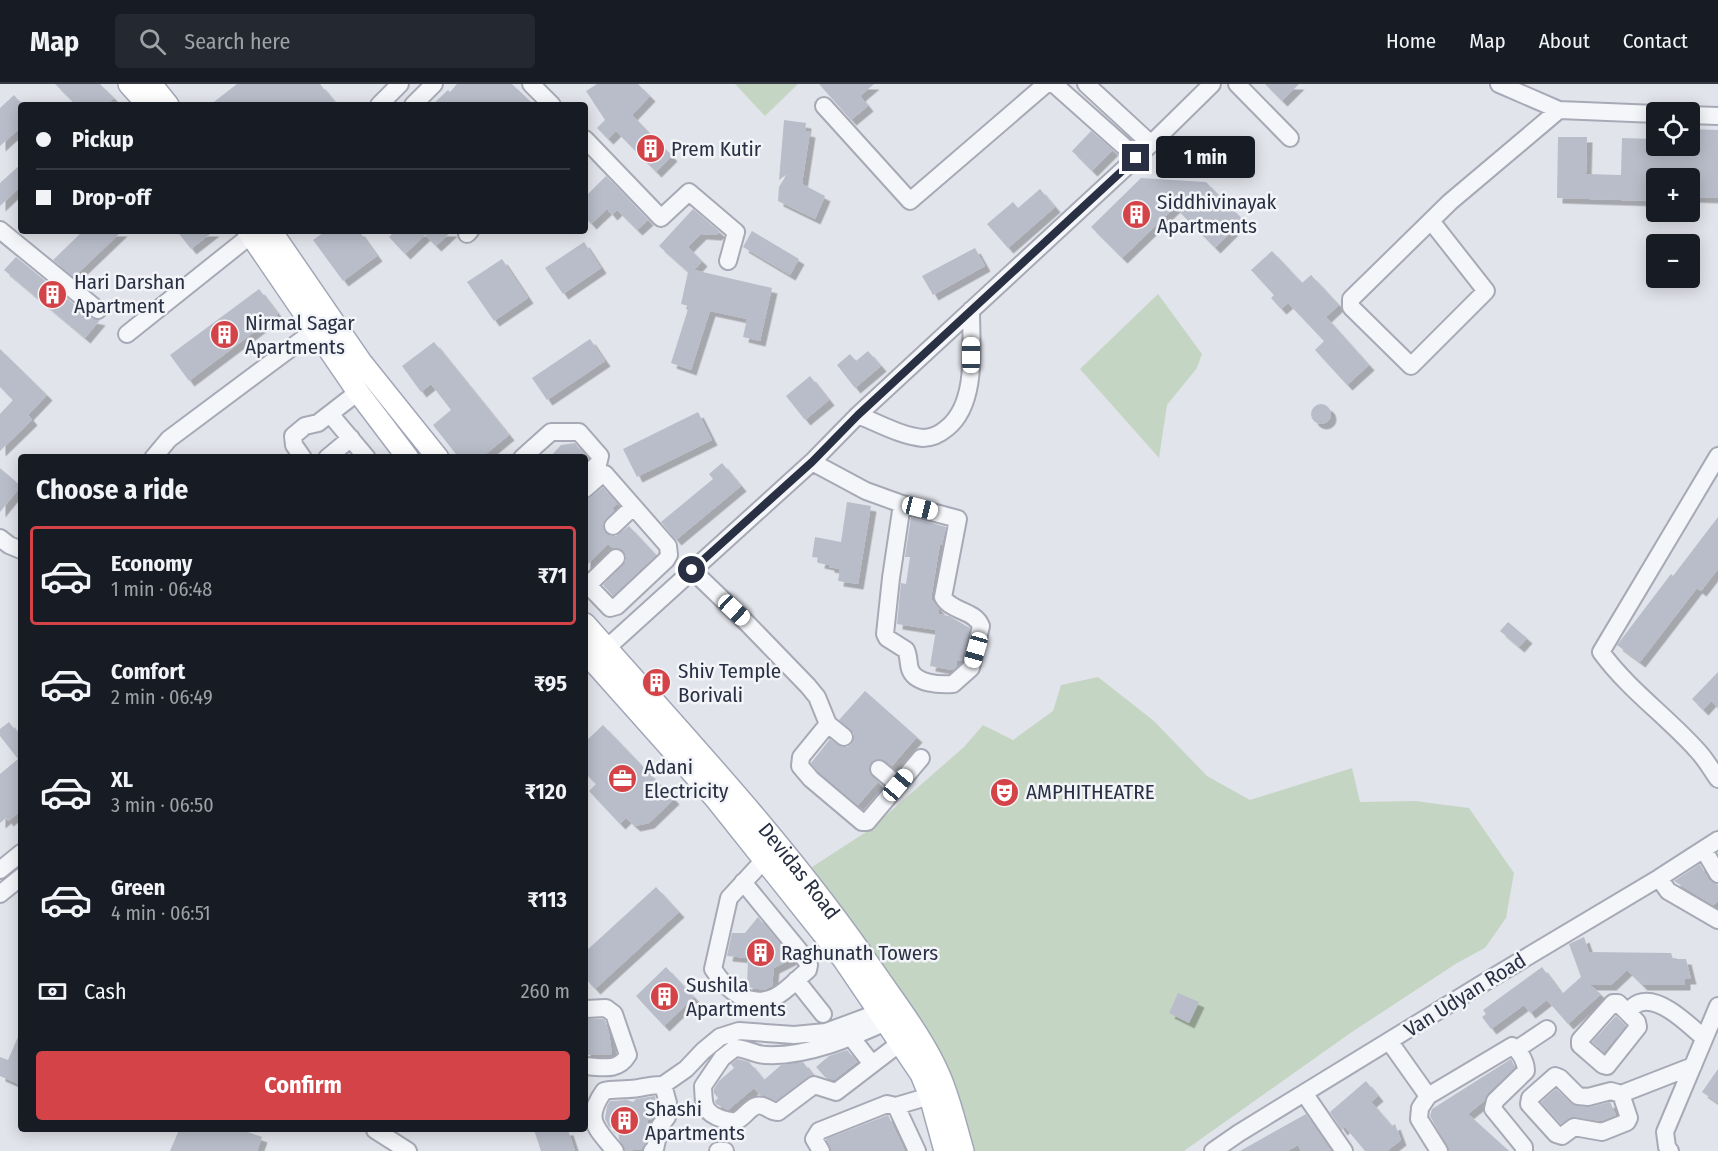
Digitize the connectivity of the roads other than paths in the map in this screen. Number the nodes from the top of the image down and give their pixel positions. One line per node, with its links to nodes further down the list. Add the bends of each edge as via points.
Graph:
1 (129, 84): 12 (main road)
2 (151, 84): 13 (main road)
3 (400, 84): 14 (street)
4 (434, 84): 15 (street)
5 (531, 84): 16 (street)
6 (1046, 84): 17 (street, via 910,201)
7 (1054, 84): 25 (street)
8 (1086, 84): 24 (street)
9 (1212, 84): 24 (street)
10 (1237, 84): 22 (street)
11 (1499, 84): 18 (street)
12 (145, 102)
13 (166, 102)
14 (382, 102)
15 (416, 102)
16 (549, 102)
17 (824, 106)
18 (1559, 110): 19 (street); 26 (street)
19 (1646, 114)
20 (1700, 115): 21 (street)
21 (1718, 116)
22 (1290, 138)
23 (588, 142): 29 (street, via 661,218 689,192 721,218 736,232)
24 (1151, 144): 25 (street)
25 (1136, 158): 31 (street)
26 (1431, 221): 26 (street, via 1350,303 1411,366 1486,291)
27 (0, 230): 30 (street)
28 (266, 234): 32 (main road); 33 (street); 43 (main road)
29 (728, 261)
30 (99, 310)
31 (971, 310): 36 (street); 36 (street, via 971,378 954,423 938,435 925,438)
32 (315, 330): 34 (main road); 38 (street, via 169,439)
33 (128, 334)
34 (358, 392): 35 (street); 42 (main road)
35 (330, 414): 37 (street); 39 (street, via 293,436)
36 (858, 415): 46 (street)
37 (351, 438): 40 (street); 41 (street)
38 (156, 454)
39 (300, 454)
40 (332, 454)
41 (365, 454)
42 (405, 454)
43 (435, 454)
44 (526, 454): 47 (street, via 551,432 579,432 600,456)
45 (1718, 456): 64 (street, via 1601,652 1642,698 1698,750)
46 (812, 462): 49 (street, via 866,491); 55 (street)
47 (588, 473)
48 (588, 487): 50 (street, via 605,474)
49 (903, 504): 49 (street, via 958,519 944,597 948,604 978,619 981,626 971,668 953,684 935,684 914,675 906,650 886,636)
50 (633, 507): 51 (street); 57 (street, via 668,546 669,555 617,606 610,608)
51 (613, 526)
52 (0, 538): 53 (street)
53 (18, 549)
54 (616, 558): 56 (street)
55 (692, 570): 59 (street); 60 (street, via 808,686)
56 (588, 583)
57 (588, 587)
58 (588, 633): 59 (main road, Devidas Road)
59 (595, 653): 69 (main road, Devidas Road); 108 (main road, Devidas Road, via 703,757 854,942 910,1024 940,1077)
60 (828, 724): 61 (street); 65 (street, via 801,757 800,766 811,779 862,822 867,822)
61 (844, 737)
62 (921, 758): 65 (street)
63 (879, 770): 65 (street)
64 (1718, 779)
65 (898, 785)
66 (1718, 840): 72 (street, Van Udyan Road)
67 (18, 855): 70 (street)
68 (1708, 856): 71 (street)
69 (765, 859): 74 (street); 82 (main road, Devidas Road, via 827,937)
70 (0, 870)
71 (1718, 874)
72 (1659, 878): 76 (street, via 1668,891); 86 (street, Van Udyan Road)
73 (18, 879): 75 (street)
74 (742, 882): 77 (street, via 809,965); 77 (street, via 729,898 713,969 741,999 754,1001 775,997)
75 (0, 894)
76 (1718, 920)
77 (796, 980): 81 (street)
78 (1718, 1006): 85 (street)
79 (588, 1009): 90 (street, via 606,1008 614,1014 627,1056 614,1068)
80 (1627, 1012): 85 (street, via 1645,1002 1672,1010)
81 (823, 1014)
82 (883, 1017): 84 (street); 87 (main road, Devidas Road); 92 (street, via 826,1032 794,1035 739,1031 720,1037)
83 (1547, 1029): 88 (street)
84 (851, 1037): 89 (street); 89 (street, via 773,1055 735,1048 722,1058 702,1086 704,1107 712,1116 727,1121 736,1120 756,1106 778,1112 814,1085 836,1092)
85 (1704, 1038): 91 (street)
86 (1389, 1041): 93 (street, Van Udyan Road); 96 (street)
87 (900, 1043): 89 (street); 95 (main road, Devidas Road, via 921,1074)
88 (1517, 1049): 96 (street, via 1512,1046); 112 (street, via 1526,1071 1495,1101 1493,1109)
89 (872, 1064)
90 (588, 1066)
91 (1694, 1066): 94 (street); 113 (street, via 1665,1132)
92 (663, 1085): 101 (street, via 604,1091 594,1106 594,1124); 102 (street, via 667,1117)
93 (1304, 1093): 109 (street, Van Udyan Road); 110 (street)
94 (1621, 1094): 94 (street, via 1629,1118 1602,1132 1574,1127 1562,1136 1556,1134 1528,1104 1555,1076 1578,1096 1611,1090)
95 (930, 1096): 97 (street); 99 (main road, Devidas Road)
96 (1428, 1096): 111 (street, via 1420,1108 1419,1119)
97 (896, 1106): 105 (street, via 887,1104 819,1131 814,1139); 106 (street)
98 (378, 1132): 100 (street)
99 (943, 1146): 107 (street)
100 (408, 1151)
101 (615, 1151)
102 (652, 1151)
103 (718, 1151): 104 (street)
104 (725, 1151)
105 (821, 1151)
106 (917, 1151)
107 (922, 1151)
108 (963, 1151)
109 (1213, 1151)
110 (1344, 1151)
111 (1439, 1151)
112 (1524, 1151)
113 (1671, 1151)

